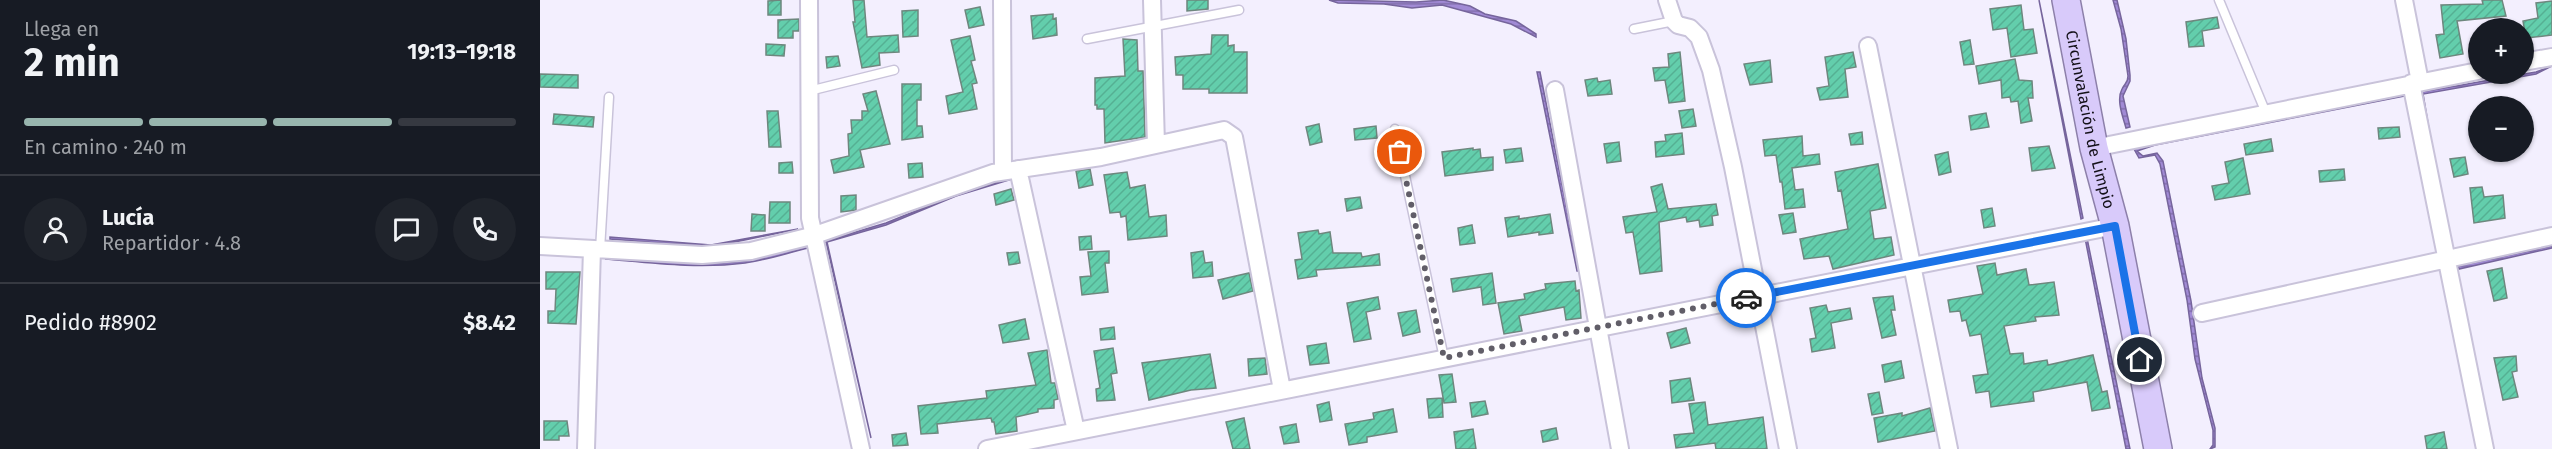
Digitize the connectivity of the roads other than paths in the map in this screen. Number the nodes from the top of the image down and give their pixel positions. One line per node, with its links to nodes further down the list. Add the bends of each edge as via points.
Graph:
1 (809, 0): 20 (street)
2 (1002, 0): 26 (street)
3 (1152, 0): 10 (street)
4 (1667, 0): 9 (street)
5 (2066, 0): 25 (highway, Circunvalación de Limpio)
6 (2219, 0): 22 (lane)
7 (2404, 0): 18 (street)
8 (1239, 10): 10 (lane)
9 (1674, 21): 11 (lane); 34 (street, via 1699,37 1711,70)
10 (1153, 26): 12 (lane); 24 (street)
11 (1634, 29)
12 (1088, 39)
13 (1868, 46): 33 (street)
14 (2552, 57): 15 (street)
15 (2534, 60)
16 (894, 70): 20 (lane)
17 (2468, 73): 18 (street)
18 (2416, 83): 22 (street); 32 (street)
19 (1555, 90): 36 (street)
20 (809, 91): 28 (street, via 810,219)
21 (609, 97): 31 (lane)
22 (2266, 113): 25 (street)
23 (1395, 129): 37 (lane)
24 (1156, 145): 26 (street); 38 (street, via 1216,130 1234,137)
25 (2094, 148): 27 (highway, Circunvalación de Limpio)
26 (1011, 170): 28 (street); 39 (street)
27 (2115, 226): 33 (street); 46 (highway, Circunvalación de Limpio)
28 (815, 235): 31 (street, via 751,251 702,255); 41 (street)
29 (2552, 236): 32 (street)
30 (540, 246): 31 (street)
31 (596, 250): 40 (street)
32 (2448, 260): 35 (street); 47 (street)
33 (1910, 266): 34 (street); 45 (street)
34 (1757, 296): 36 (street); 44 (street)
35 (2202, 313)
36 (1597, 328): 37 (street); 43 (street)
37 (1444, 358): 38 (street)
38 (1282, 390): 39 (street)
39 (1076, 431): 42 (street)
40 (586, 449)
41 (861, 449)
42 (990, 449)
43 (1620, 449)
44 (1788, 449)
45 (1949, 449)
46 (2158, 449)
47 (2485, 449)

